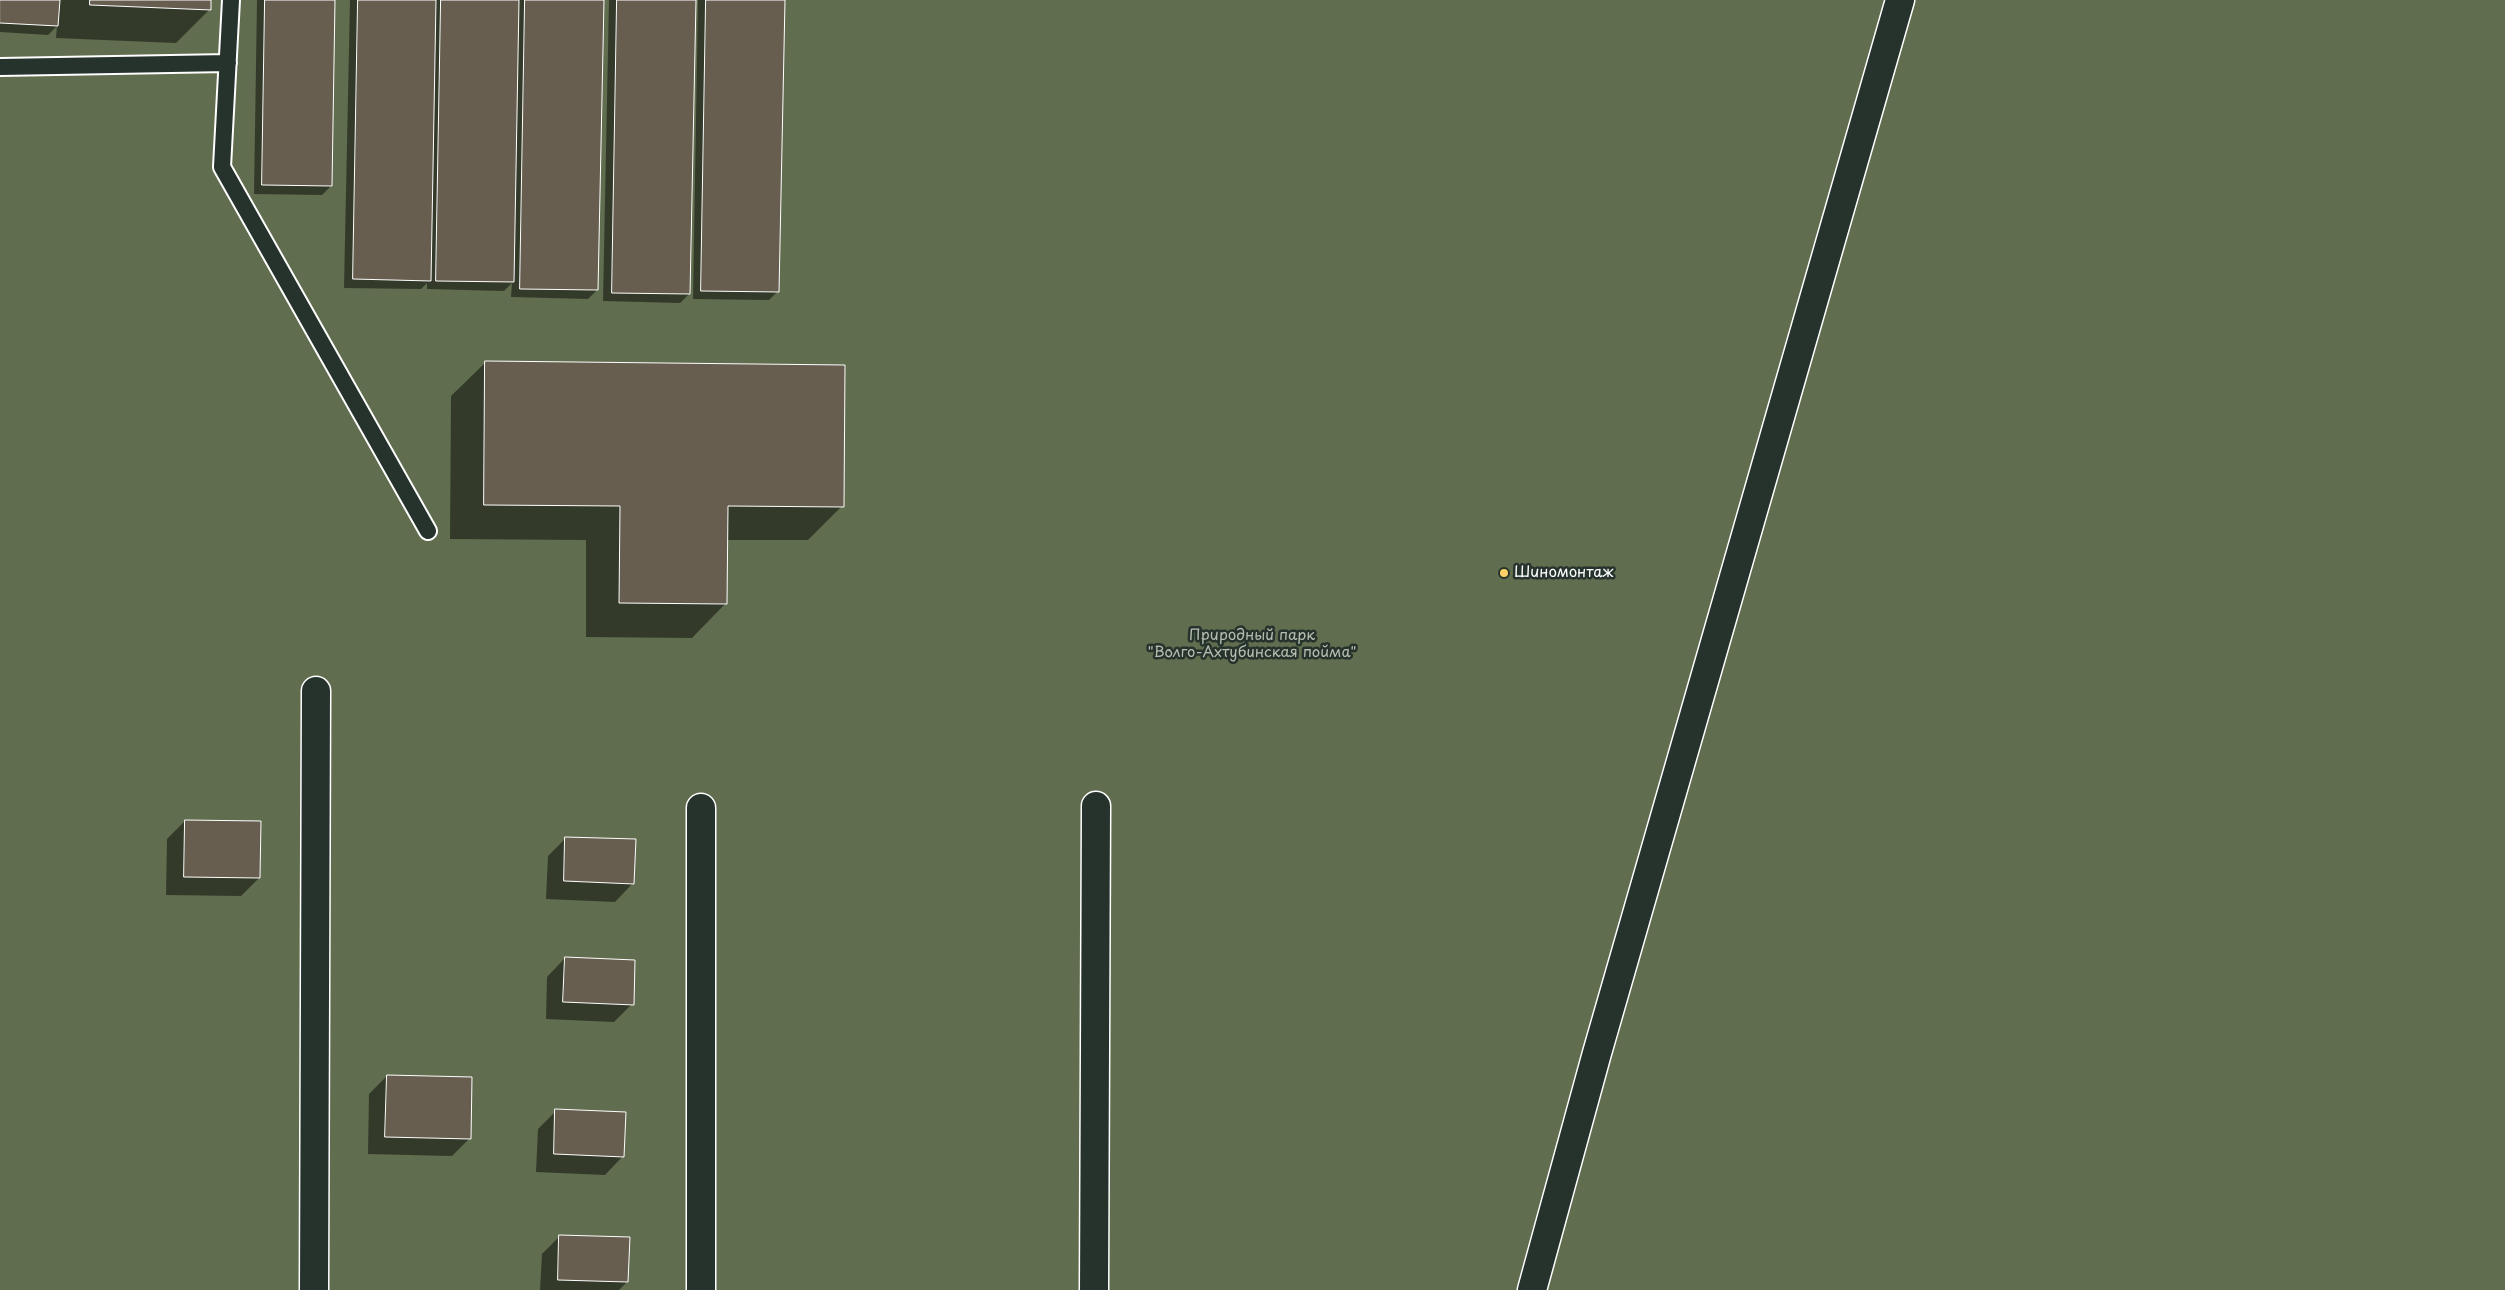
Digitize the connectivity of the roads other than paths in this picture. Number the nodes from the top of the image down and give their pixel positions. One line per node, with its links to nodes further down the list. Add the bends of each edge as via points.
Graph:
1 (231, 0): 3 (lane)
2 (1900, 0): 12 (street, via 1597,1053)
3 (228, 63): 4 (lane); 5 (lane, via 222,167)
4 (0, 67)
5 (428, 531)
6 (316, 691): 9 (street)
7 (1096, 806): 11 (street)
8 (700, 808): 10 (street)
9 (314, 1290)
10 (701, 1290)
11 (1094, 1290)
12 (1532, 1290)

